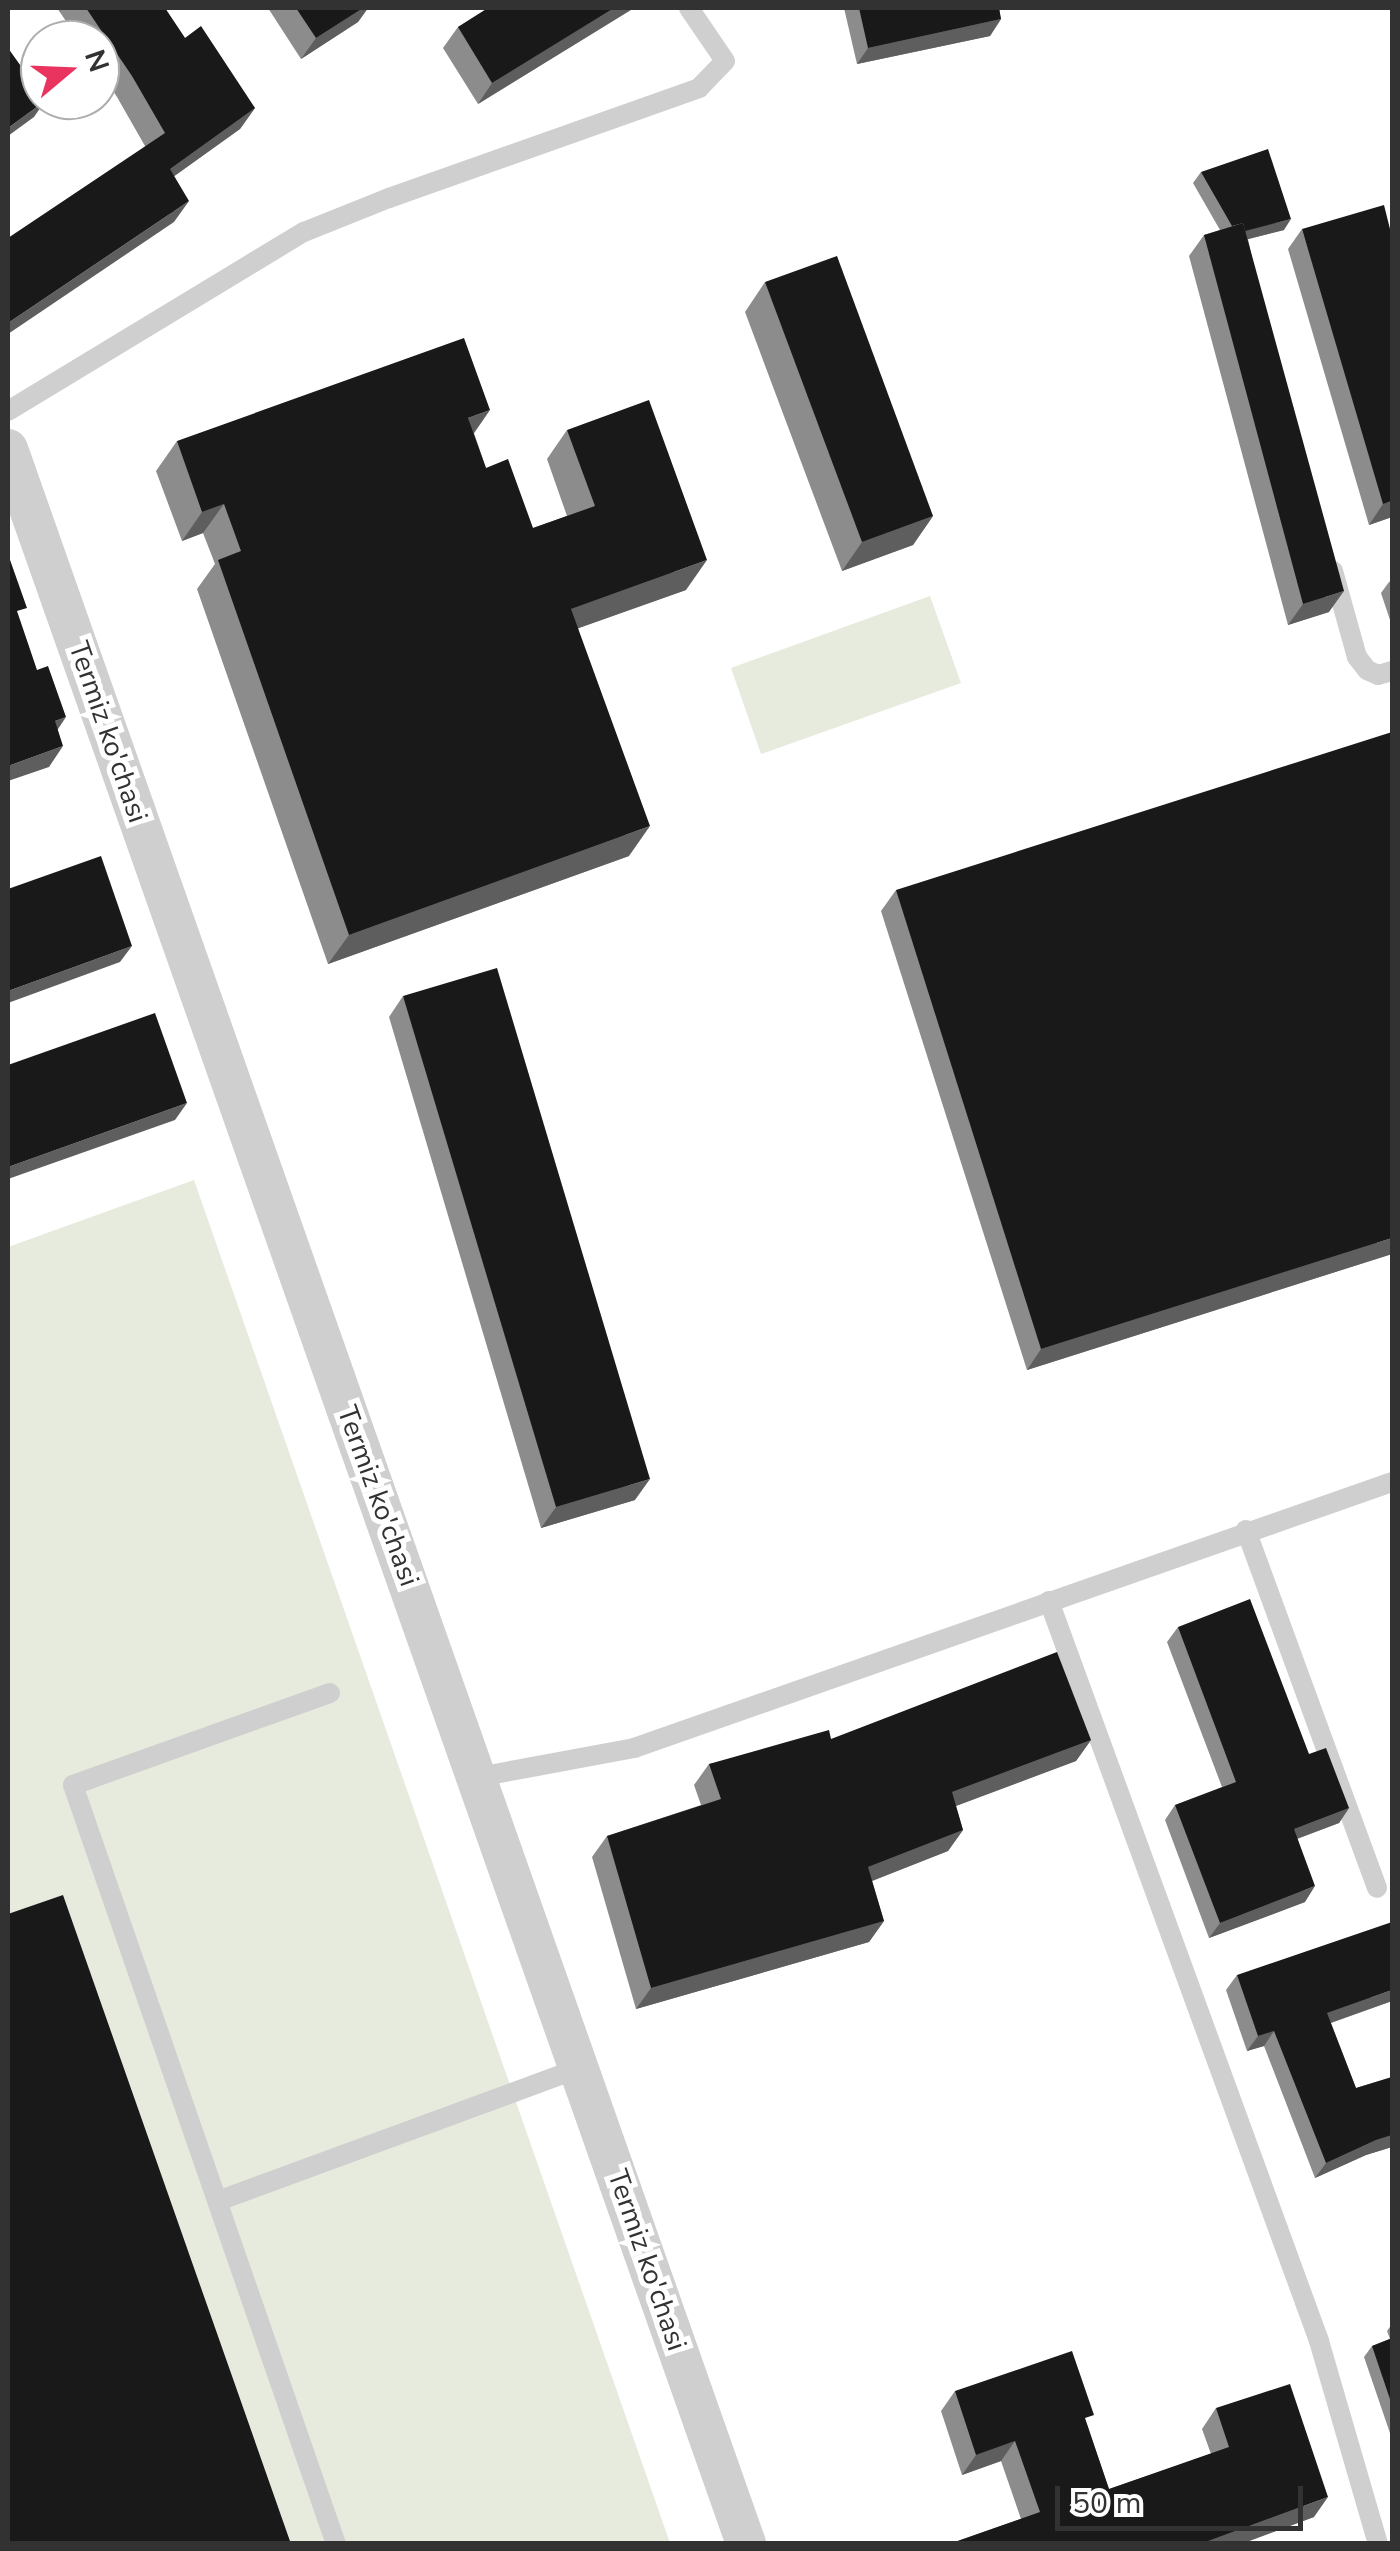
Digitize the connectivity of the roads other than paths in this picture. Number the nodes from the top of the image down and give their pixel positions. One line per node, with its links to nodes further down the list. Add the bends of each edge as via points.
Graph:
1 (689, 8): 2 (lane, via 725,61 700,88 304,232)
2 (8, 411)
3 (8, 449): 10 (street, Termiz ko'chasi)
4 (1326, 545): 5 (lane, via 1357,658 1366,670)
5 (1392, 670)
6 (1392, 1482): 7 (lane)
7 (1246, 1530): 8 (lane); 11 (lane)
8 (1049, 1600): 10 (lane, via 634,1748); 16 (lane, via 1319,2342)
9 (330, 1693): 13 (lane, via 73,1784)
10 (478, 1777): 12 (street, Termiz ko'chasi)
11 (1377, 1888)
12 (580, 2068): 13 (lane); 15 (street, Termiz ko'chasi)
13 (218, 2200): 14 (lane)
14 (336, 2544)
15 (746, 2544)
16 (1378, 2544)

